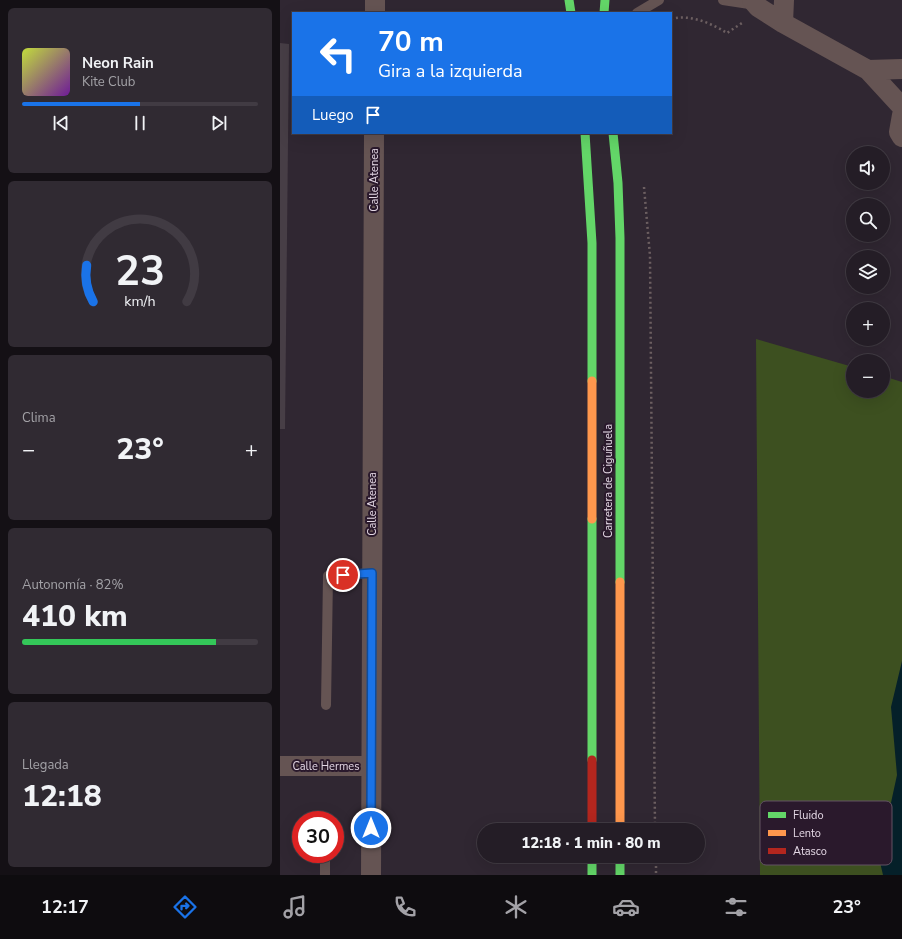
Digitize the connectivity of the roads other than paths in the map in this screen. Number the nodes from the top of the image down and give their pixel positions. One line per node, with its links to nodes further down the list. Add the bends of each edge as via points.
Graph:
1 (375, 0): 8 (street)
2 (569, 0): 9 (street)
3 (605, 0): 10 (street)
4 (659, 0): 11 (lane)
5 (723, 0): 7 (lane)
6 (784, 0): 12 (street)
7 (755, 3): 12 (street)
8 (375, 12)
9 (571, 12)
10 (604, 12)
11 (639, 12)
12 (783, 23): 14 (street)
13 (902, 69): 14 (street)
14 (868, 70): 15 (street)
15 (902, 107)
16 (902, 115): 20 (street, via 899,132)
17 (374, 134): 21 (street, Calle Atenea)
18 (585, 134): 25 (street, Carretera de Ciguñuela, via 592,243)
19 (613, 134): 26 (street, Carretera de Ciguñuela, via 620,238)
20 (902, 137)
21 (372, 573): 22 (lane, via 328,576); 24 (street, Calle Atenea)
22 (326, 706)
23 (280, 766): 24 (street, Calle Hermes)
24 (371, 766): 31 (street, Calle Atenea)
25 (592, 823)
26 (620, 823)
27 (325, 863): 30 (lane)
28 (592, 863): 32 (street)
29 (620, 863): 33 (street)
30 (325, 875)
31 (371, 875)
32 (592, 875)
33 (620, 875)

